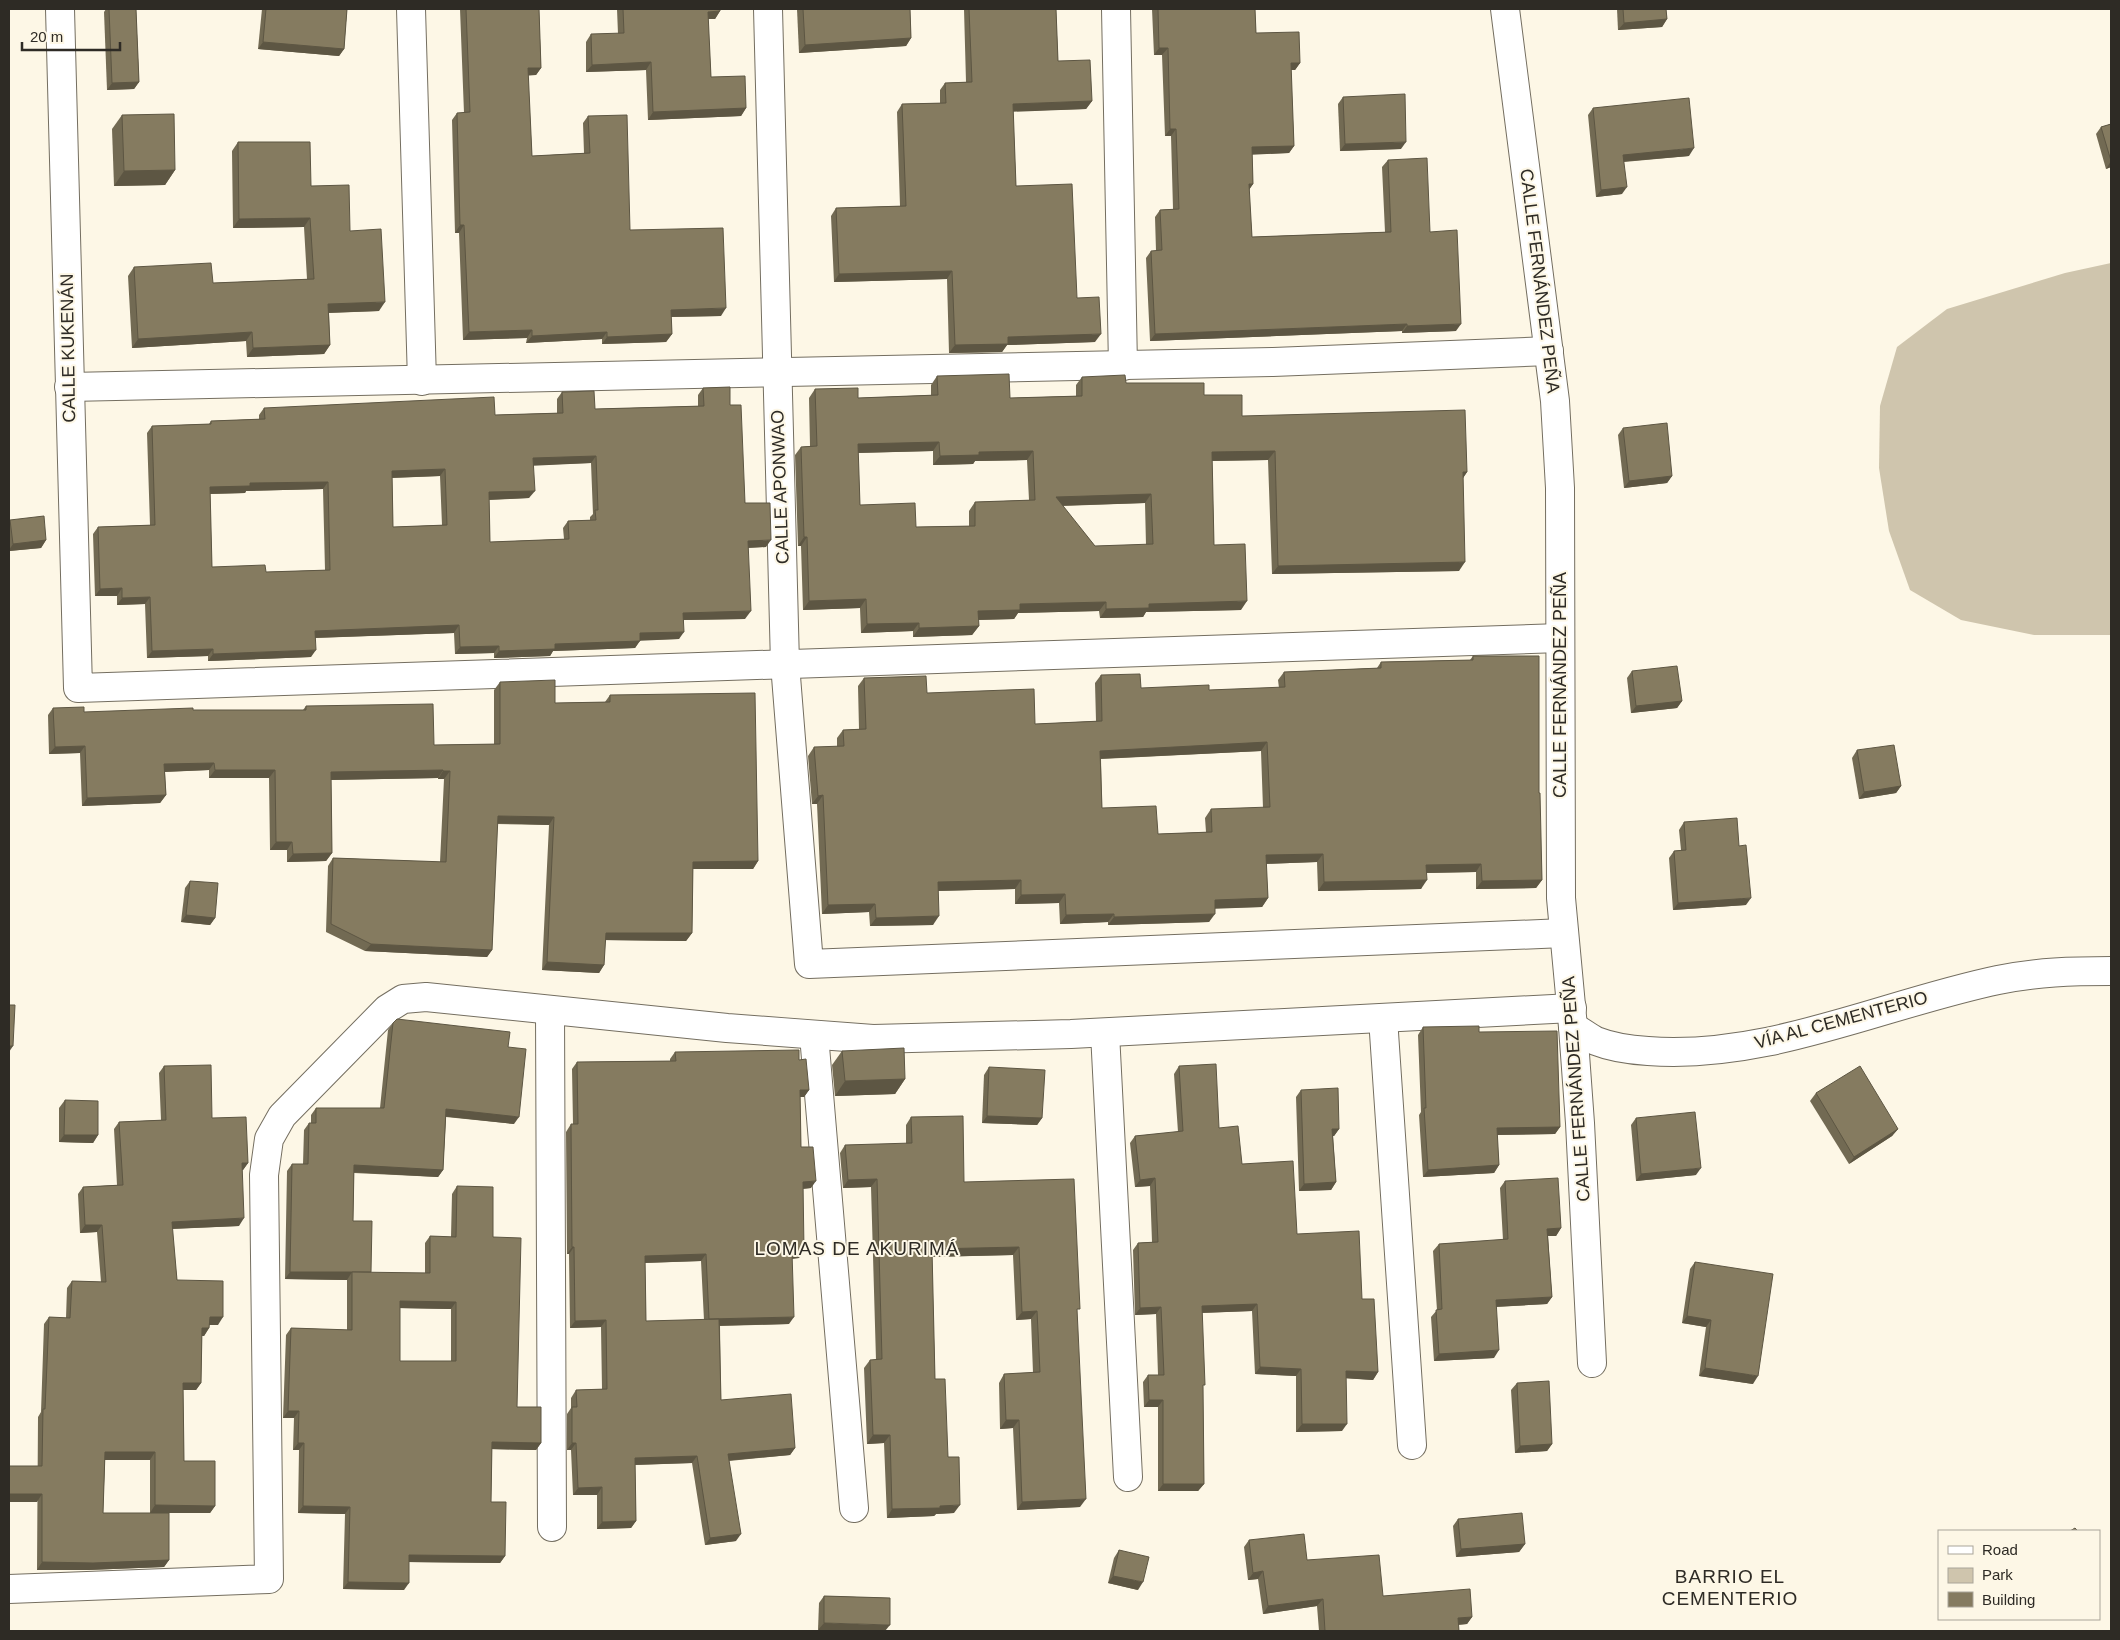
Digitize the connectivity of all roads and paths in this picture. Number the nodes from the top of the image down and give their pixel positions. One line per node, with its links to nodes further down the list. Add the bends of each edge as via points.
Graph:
1 (60, 9): 10 (street, CALLE KUKENÁN)
2 (411, 9): 9 (street)
3 (768, 9): 8 (street, CALLE APONWAO)
4 (1116, 9): 7 (street)
5 (1505, 9): 6 (street, CALLE FERNÁNDEZ PEÑA)
6 (1549, 351): 7 (street); 11 (street, CALLE FERNÁNDEZ PEÑA, via 1560,488)
7 (1123, 366): 8 (street)
8 (777, 373): 9 (street); 12 (street, CALLE APONWAO)
9 (422, 380): 10 (street)
10 (69, 387): 12 (street, CALLE KUKENÁN, via 78,688)
11 (1560, 638): 12 (street); 13 (street, CALLE FERNÁNDEZ PEÑA, via 1561,898)
12 (785, 664): 13 (street, CALLE APONWAO, via 809,964)
13 (1564, 933): 17 (street, CALLE FERNÁNDEZ PEÑA)
14 (2111, 971): 17 (street, VÍA AL CEMENTERIO, via 2035,974 1999,980 1786,1038 1724,1049 1678,1053 1634,1050 1596,1041)
15 (550, 1010): 19 (street); 24 (street); 25 (street, via 426,997 403,999 387,1009 282,1116 268,1140 264,1175 269,1578)
16 (1384, 1018): 17 (street); 18 (street); 21 (street)
17 (1573, 1018): 20 (street, CALLE FERNÁNDEZ PEÑA)
18 (1105, 1033): 19 (street, via 874,1039); 22 (street)
19 (814, 1035): 23 (street)
20 (1592, 1363)
21 (1412, 1445)
22 (1128, 1477)
23 (854, 1508)
24 (552, 1527)
25 (9, 1589)

